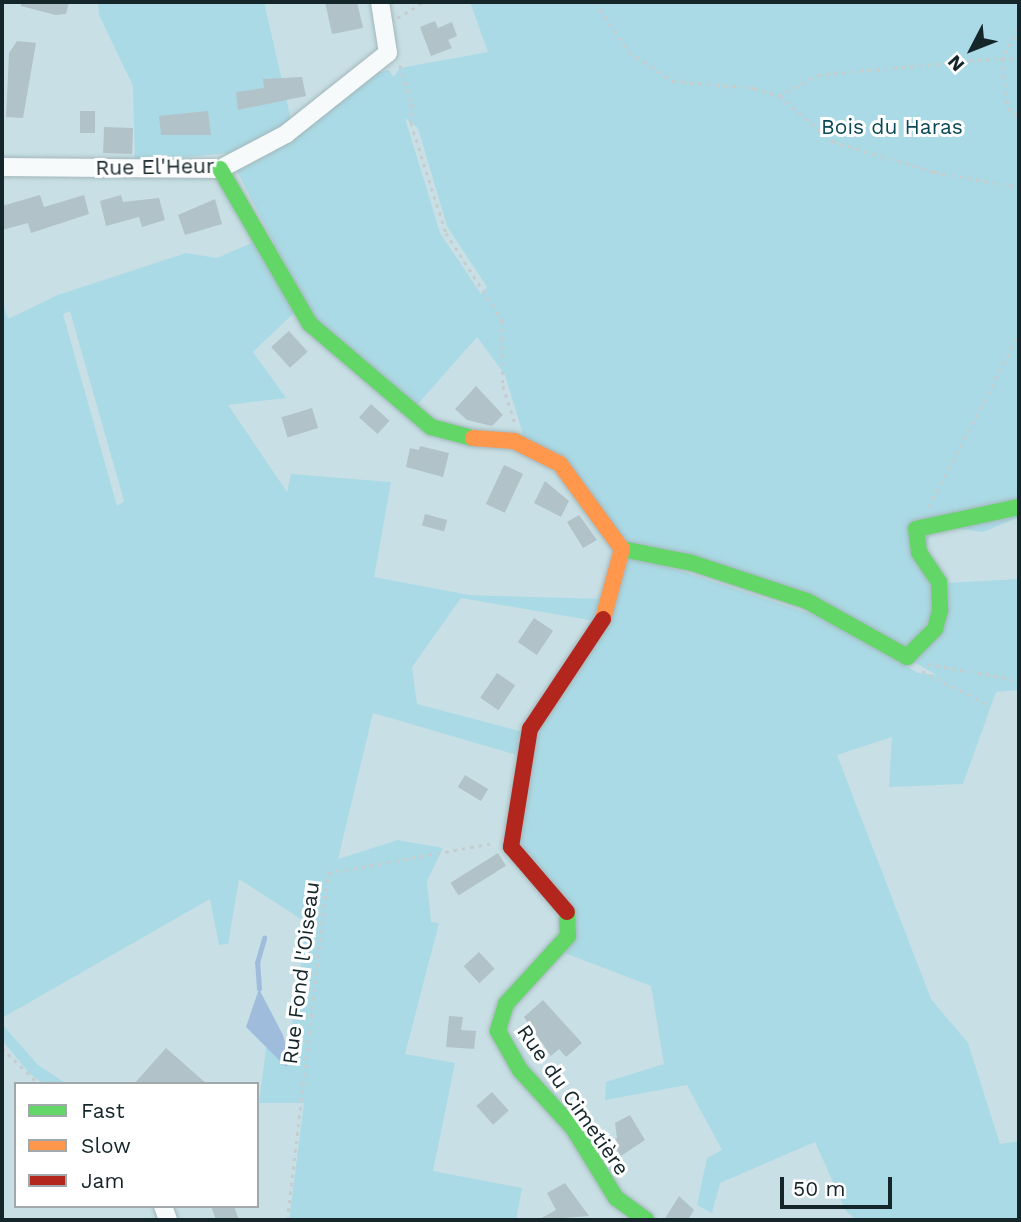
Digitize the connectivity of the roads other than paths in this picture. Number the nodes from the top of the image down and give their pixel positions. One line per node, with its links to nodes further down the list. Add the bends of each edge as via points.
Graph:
1 (380, 2): 3 (street, Rue El'Heur, via 388,53 286,134)
2 (2, 167): 3 (street, Rue El'Heur)
3 (220, 169): 5 (street, via 310,324 431,427 482,441 514,441 561,464)
4 (1019, 507): 5 (street, via 916,529 919,552 939,582 940,610 935,629 906,657 807,601 692,563)
5 (622, 549): 6 (street, Rue du Cimetière, via 607,614 530,729 512,847 568,911 568,936 506,1004 498,1031 520,1070 573,1128 617,1198)
6 (646, 1220)

